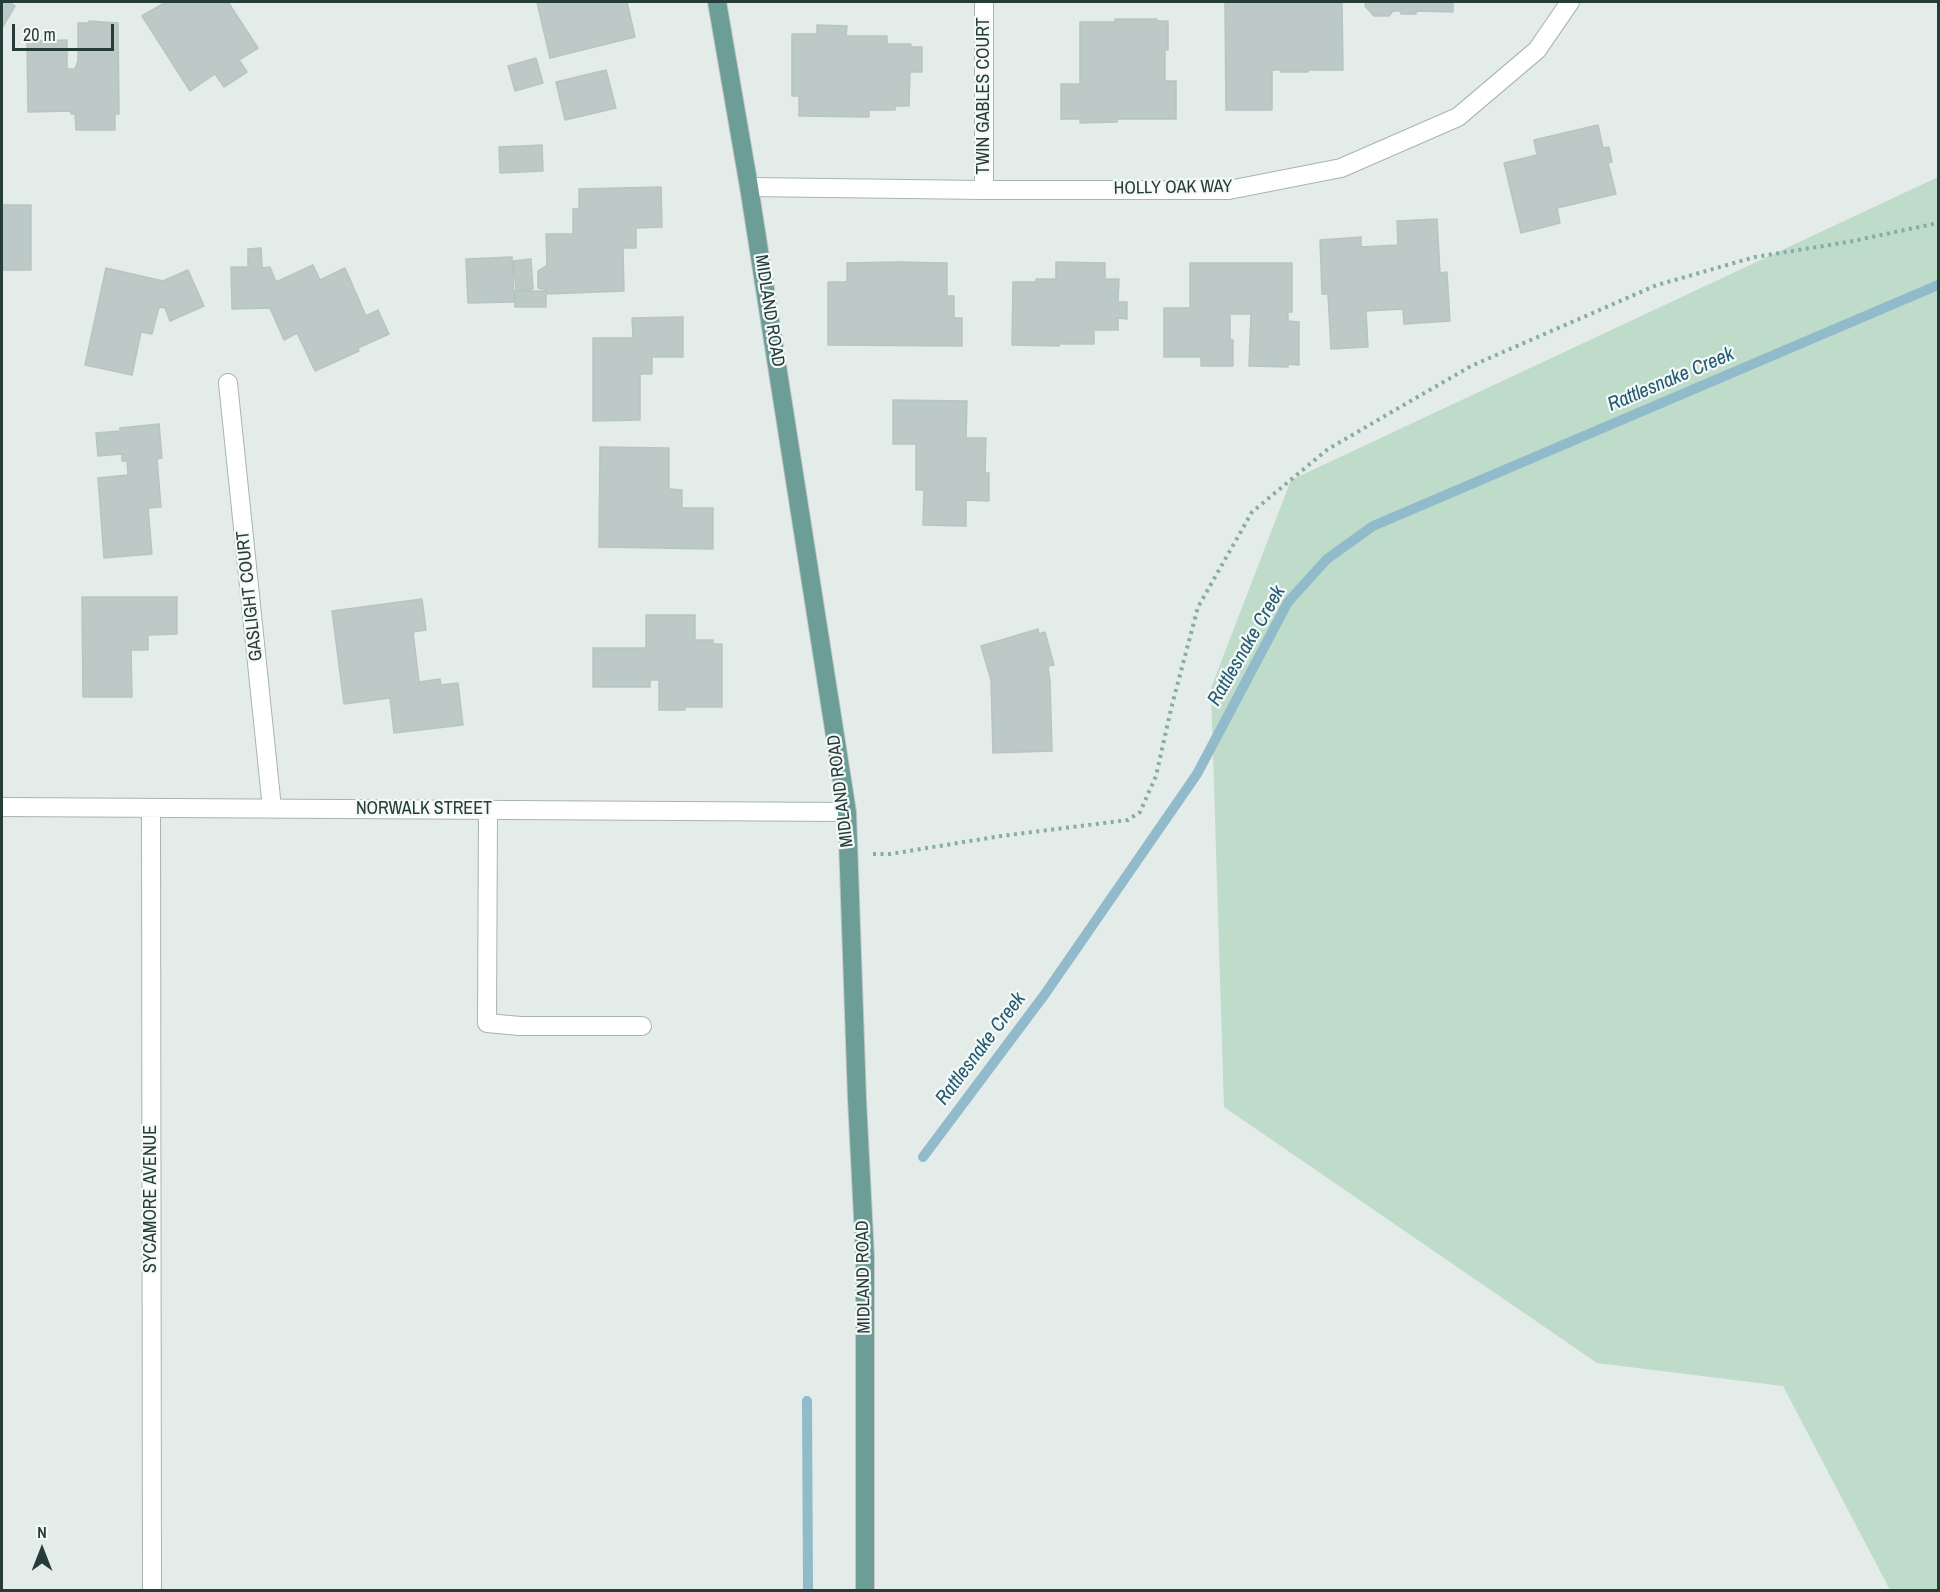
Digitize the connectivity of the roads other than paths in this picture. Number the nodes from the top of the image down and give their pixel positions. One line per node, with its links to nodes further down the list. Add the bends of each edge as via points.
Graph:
1 (717, 2): 4 (main road, MIDLAND ROAD)
2 (984, 2): 5 (street, TWIN GABLES COURT)
3 (1570, 2): 5 (street, HOLLY OAK WAY, via 1537,50 1458,117 1341,168 1228,190)
4 (749, 187): 5 (street, HOLLY OAK WAY); 11 (main road, MIDLAND ROAD)
5 (984, 190)
6 (228, 383): 9 (street, GASLIGHT COURT)
7 (2, 807): 8 (street, NORWALK STREET)
8 (151, 808): 9 (street, NORWALK STREET); 13 (street, SYCAMORE AVENUE)
9 (272, 808): 10 (street, NORWALK STREET)
10 (488, 810): 11 (street, NORWALK STREET); 12 (street, via 487,1023)
11 (847, 812): 14 (main road, MIDLAND ROAD, via 865,1257)
12 (642, 1026)
13 (152, 1590)
14 (865, 1590)

